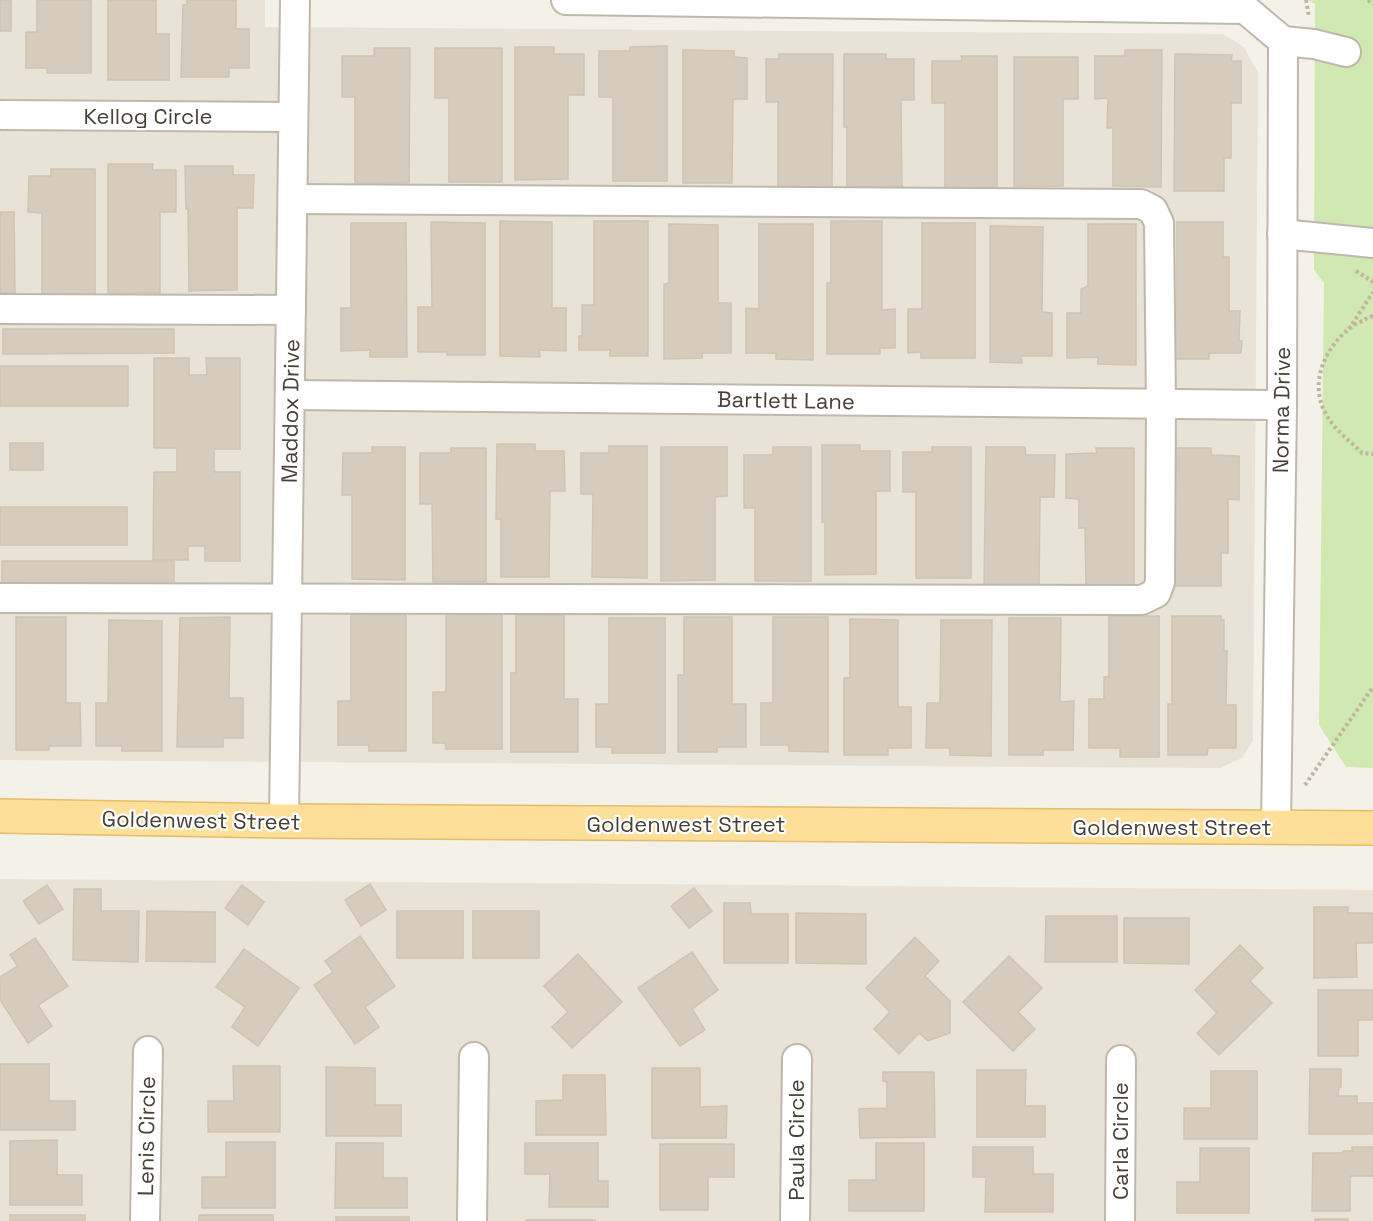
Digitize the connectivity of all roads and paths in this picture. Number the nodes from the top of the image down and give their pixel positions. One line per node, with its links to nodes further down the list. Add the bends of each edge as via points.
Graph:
1 (295, 0): 10 (street, Maddox Drive)
2 (566, 0): 4 (street)
3 (1368, 0): 5 (path)
4 (875, 2): 6 (street)
5 (1373, 4)
6 (1245, 5): 7 (street)
7 (1283, 40): 8 (street); 12 (street, Norma Drive)
8 (1346, 52)
9 (2, 115): 10 (street, Kellog Circle)
10 (293, 117): 11 (street, Maddox Drive)
11 (293, 199): 16 (street, Maddox Drive); 20 (street, via 1141,204 1153,210 1159,223)
12 (1282, 234): 13 (street); 21 (street, Norma Drive)
13 (1373, 243)
14 (1373, 292): 18 (path)
15 (0, 309): 16 (street)
16 (291, 310): 19 (street, Maddox Drive)
17 (1373, 316): 18 (path)
18 (1348, 330): 22 (path, via 1330,348 1321,370 1319,395 1327,417 1362,453)
19 (291, 394): 20 (street, Bartlett Lane); 24 (street, Maddox Drive)
20 (1161, 404): 21 (street, Bartlett Lane); 24 (street, via 1160,582 1156,593 1142,600)
21 (1282, 405): 29 (street, Norma Drive)
22 (1373, 454)
23 (0, 598): 24 (street)
24 (287, 598): 28 (street, Maddox Drive)
25 (1373, 687): 26 (path)
26 (1302, 790)
27 (0, 816): 28 (main road, Goldenwest Street)
28 (284, 821): 29 (main road, Goldenwest Street)
29 (1276, 828): 30 (main road, Goldenwest Street)
30 (1373, 828)
31 (148, 1051): 35 (street, Lenis Circle)
32 (474, 1057): 36 (street)
33 (797, 1059): 37 (street, Paula Circle)
34 (1120, 1060): 38 (street, Carla Circle)
35 (145, 1221)
36 (472, 1221)
37 (795, 1221)
38 (1120, 1221)

